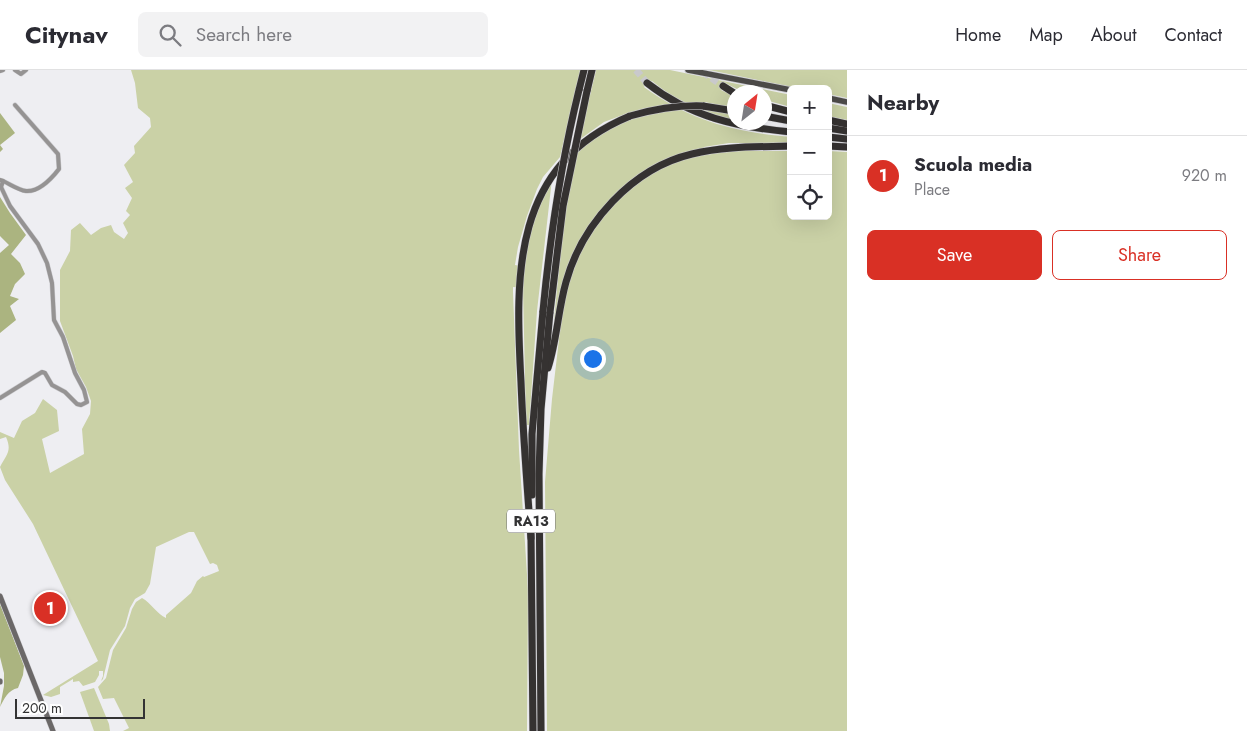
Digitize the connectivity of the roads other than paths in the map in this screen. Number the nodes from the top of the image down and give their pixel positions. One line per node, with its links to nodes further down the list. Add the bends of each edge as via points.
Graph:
1 (16, 70): 2 (street, via 21,74)
2 (26, 70)
3 (584, 70): 29 (highway, RA13, bridge, via 555,206)
4 (592, 70): 29 (highway, RA13, bridge, via 563,206)
5 (688, 70): 9 (main road)
6 (647, 83): 22 (highway, via 674,102 722,122)
7 (723, 86): 8 (highway)
8 (727, 89)
9 (787, 89)
10 (832, 99): 11 (main road)
11 (847, 102)
12 (14, 105): 28 (street, via 58,154 59,169 49,181 32,190 24,191)
13 (772, 106): 15 (highway)
14 (727, 110): 32 (highway, bridge, via 703,106 654,109 601,130 572,151 545,187 533,213 525,238 519,288 519,348)
15 (787, 111)
16 (772, 117): 17 (highway)
17 (787, 120)
18 (832, 121): 19 (highway)
19 (847, 124)
20 (832, 129): 21 (highway)
21 (847, 131)
22 (787, 132)
23 (832, 137): 24 (highway)
24 (847, 139)
25 (787, 146): 30 (highway, via 691,154 656,168 633,183 611,204 578,251 566,281)
26 (832, 146): 27 (highway)
27 (847, 147)
28 (1, 180): 31 (street, via 7,201 40,249 51,273 54,320 87,402 77,404 52,385 42,372)
29 (546, 312): 30 (highway, RA13); 32 (highway, RA13, via 532,434)
30 (543, 383): 36 (highway, RA13, via 538,534)
31 (0, 398)
32 (531, 538): 35 (highway, RA13)
33 (0, 596): 34 (main road)
34 (53, 731)
35 (533, 731)
36 (541, 731)

